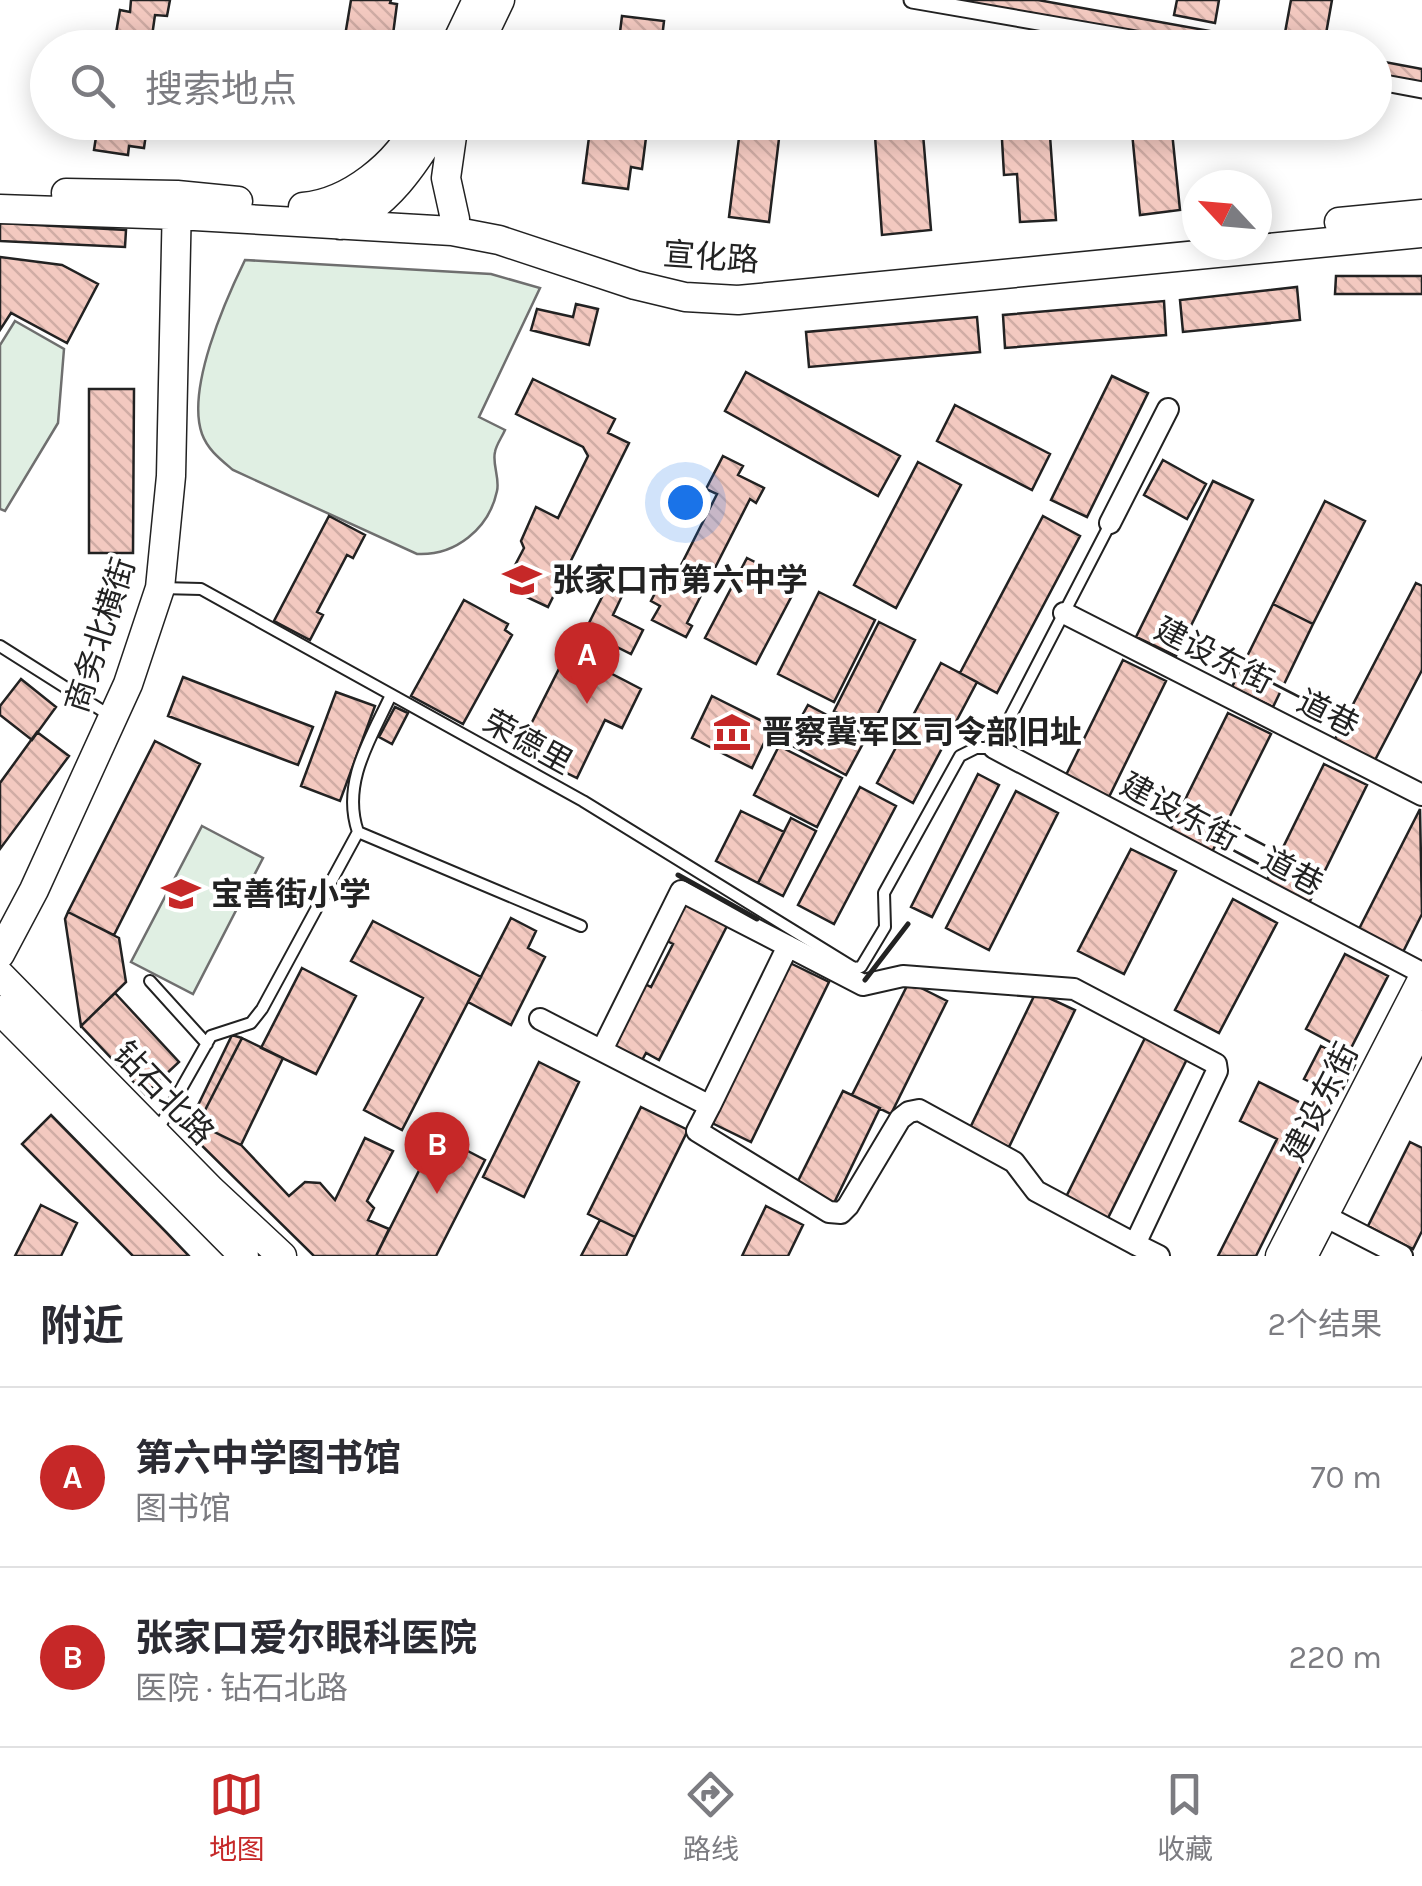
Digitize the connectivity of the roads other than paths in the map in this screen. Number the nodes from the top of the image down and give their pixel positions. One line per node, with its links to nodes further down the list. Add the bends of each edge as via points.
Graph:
1 (477, 0): 4 (main road)
2 (500, 0): 5 (main road)
3 (912, 0): 6 (street)
4 (474, 30)
5 (482, 30)
6 (1084, 30)
7 (1392, 84): 8 (street)
8 (1422, 90)
9 (408, 140): 14 (main road, via 339,200)
10 (428, 140): 16 (main road, via 398,183)
11 (451, 140): 19 (main road, via 446,178)
12 (0, 191): 13 (main road, 宣化路)
13 (177, 205): 14 (main road, 宣化路); 15 (main road, 宣化路); 18 (main road, 宣化路); 25 (main road, 商务北横街, via 171,476)
14 (303, 207): 16 (main road, 宣化路)
15 (0, 209)
16 (366, 213): 18 (main road); 19 (main road, 宣化路)
17 (1422, 214): 20 (main road)
18 (338, 225): 19 (main road, 宣化路)
19 (454, 225): 21 (main road, 宣化路, via 635,285 738,300); 22 (main road, 宣化路, via 535,239 689,282 741,286)
20 (1272, 229)
21 (1422, 233)
22 (1182, 238)
23 (1168, 409): 24 (street)
24 (1110, 524): 26 (lane)
25 (160, 588): 28 (lane, 荣德里, via 200,590); 29 (main road, 商务北横街)
26 (1064, 613): 30 (lane); 31 (street, 建设东街一道巷)
27 (0, 646): 29 (lane)
28 (391, 694): 30 (lane, 荣德里, via 584,801 854,968 886,926 884,893 960,756); 32 (lane, via 354,775)
29 (112, 718): 35 (main road, 商务北横街)
30 (994, 748): 37 (street, 建设东街二道巷)
31 (1422, 795)
32 (358, 832): 33 (lane); 42 (lane, via 252,1023 211,1036)
33 (582, 926)
34 (788, 946): 43 (street, via 680,891); 44 (street); 47 (street, via 863,985 903,976 1074,989 1209,1058 1217,1070)
35 (0, 954)
36 (0, 975): 45 (main road, 钻石北路)
37 (1422, 976): 46 (main road, 建设东街)
38 (150, 982): 42 (lane)
39 (0, 1010): 48 (main road, 钻石北路)
40 (540, 1019): 43 (street)
41 (1422, 1025): 46 (main road, 建设东街)
42 (206, 1044): 45 (lane)
43 (602, 1050): 44 (street)
44 (710, 1106): 47 (street, via 697,1132 829,1212 848,1206 900,1119 919,1110 1014,1162 1036,1191)
45 (155, 1134): 49 (main road, 钻石北路)
46 (1315, 1211): 51 (main road, 建设东街); 52 (main road, 建设东街); 53 (street)
47 (1135, 1244): 50 (street)
48 (244, 1256)
49 (282, 1256)
50 (1159, 1256)
51 (1280, 1256)
52 (1303, 1256)
53 (1402, 1256)

